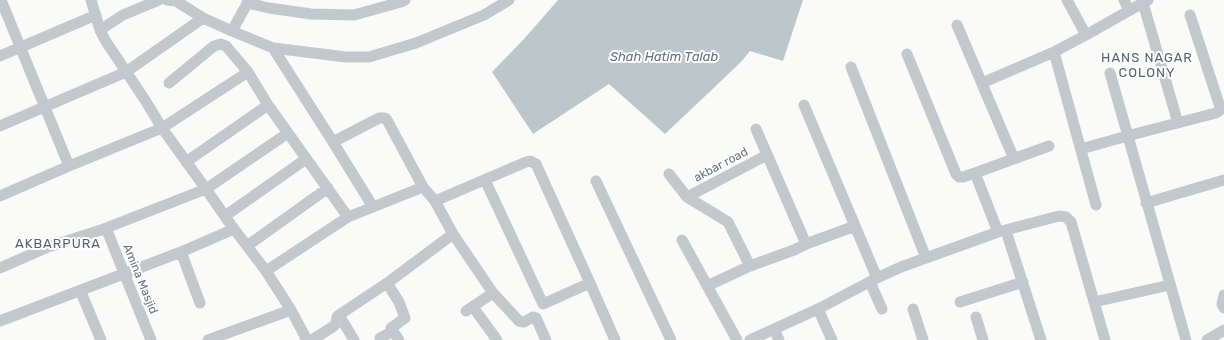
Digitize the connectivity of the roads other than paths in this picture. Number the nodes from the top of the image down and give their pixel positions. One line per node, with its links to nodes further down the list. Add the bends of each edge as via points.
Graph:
1 (1, 0): 19 (street)
2 (91, 0): 12 (street)
3 (159, 0): 16 (street, via 123,14)
4 (167, 0): 14 (street, via 176,1)
5 (405, 0): 9 (street, via 354,15 310,14 269,8)
6 (509, 0): 20 (street, via 484,15 416,43 369,56 346,58)
7 (1067, 0): 18 (street)
8 (1124, 0): 11 (street)
9 (248, 1): 17 (street)
10 (1145, 1): 11 (street); 33 (street)
11 (1129, 10): 18 (street)
12 (96, 15): 16 (street); 19 (street)
13 (1190, 15): 33 (street, via 1220,107 1216,113)
14 (203, 18): 17 (street); 25 (street)
15 (957, 25): 29 (street)
16 (100, 30): 25 (street)
17 (232, 32): 20 (street)
18 (1086, 35): 21 (street)
19 (21, 48): 23 (street); 32 (street)
20 (273, 48): 39 (street)
21 (1054, 52): 29 (street); 41 (street)
22 (907, 54): 47 (street, via 956,174 963,177)
23 (0, 56)
24 (851, 67): 72 (street)
25 (126, 72): 32 (street); 35 (street)
26 (248, 72): 28 (street, via 226,46 221,44 214,46); 31 (street); 35 (street)
27 (1110, 73): 38 (street)
28 (169, 82)
29 (982, 83): 44 (street)
30 (804, 104): 63 (street)
31 (268, 105): 37 (street); 45 (street)
32 (45, 107): 34 (street); 46 (street)
33 (1178, 122): 38 (street)
34 (0, 126)
35 (162, 128): 45 (street); 46 (street)
36 (756, 129): 42 (street)
37 (288, 133): 43 (street); 54 (street)
38 (1127, 136): 41 (street); 58 (street)
39 (333, 142): 52 (street, via 379,118 385,118); 60 (street)
40 (1049, 146): 44 (street)
41 (1081, 149): 59 (street)
42 (768, 155): 56 (street, akbar road); 69 (street)
43 (306, 159): 53 (street); 61 (street)
44 (1014, 159): 47 (street)
45 (186, 162): 54 (street)
46 (69, 166): 55 (street)
47 (975, 173): 66 (street)
48 (669, 174): 56 (street)
49 (485, 180): 57 (street); 78 (street, via 526,162 536,164); 78 (street, via 543,304)
50 (596, 180): 110 (street)
51 (1224, 180): 58 (street)
52 (423, 186): 57 (street); 60 (street)
53 (328, 188): 62 (street); 70 (street)
54 (206, 189): 61 (street); 64 (street)
55 (0, 196)
56 (686, 197): 73 (street, via 728,222)
57 (435, 201): 67 (street)
58 (1146, 203): 81 (street)
59 (1096, 205)
60 (373, 207): 62 (street)
61 (225, 216): 65 (street)
62 (348, 217): 75 (street)
63 (855, 226): 69 (street); 77 (street)
64 (106, 228): 74 (street, via 48,247); 76 (street, Amina Masjid)
65 (234, 229): 70 (street); 71 (street)
66 (1002, 232): 72 (street); 79 (street); 87 (street, via 1059,216 1066,217 1071,222)
67 (453, 234): 80 (street); 84 (street)
68 (682, 240): 82 (street)
69 (806, 244): 73 (street)
70 (248, 246): 75 (street)
71 (181, 252): 76 (street); 88 (street)
72 (926, 258): 77 (street)
73 (750, 266): 82 (street)
74 (0, 268)
75 (266, 271): 93 (street)
76 (124, 273): 83 (street); 103 (street, Amina Masjid)
77 (874, 280): 90 (street); 91 (street)
78 (590, 282): 109 (street)
79 (1023, 282): 86 (street); 117 (street)
80 (387, 283): 94 (street); 99 (street, via 405,318 391,328)
81 (1170, 284): 87 (street); 119 (street)
82 (707, 286): 111 (street)
83 (80, 290): 96 (street); 102 (street)
84 (493, 293): 107 (street, via 470,309); 108 (street, via 519,321 536,318)
85 (1224, 295): 89 (street)
86 (960, 302)
87 (1094, 302): 118 (street)
88 (200, 303)
89 (1224, 308)
90 (818, 309): 97 (street); 114 (street)
91 (882, 309)
92 (913, 309): 115 (street)
93 (291, 310): 101 (street); 104 (street)
94 (339, 315): 105 (street, via 334,326); 106 (street)
95 (976, 318): 116 (street)
96 (0, 321)
97 (774, 329): 112 (street); 113 (street)
98 (1224, 330): 120 (street)
99 (396, 336): 100 (street)
100 (380, 338)
101 (214, 339)
102 (101, 340)
103 (150, 340)
104 (307, 340)
105 (312, 340)
106 (354, 340)
107 (502, 340)
108 (546, 340)
109 (615, 340)
110 (671, 340)
111 (737, 340)
112 (750, 340)
113 (779, 340)
114 (832, 340)
115 (923, 340)
116 (983, 340)
117 (1041, 340)
118 (1105, 340)
119 (1186, 340)
120 (1207, 340)

